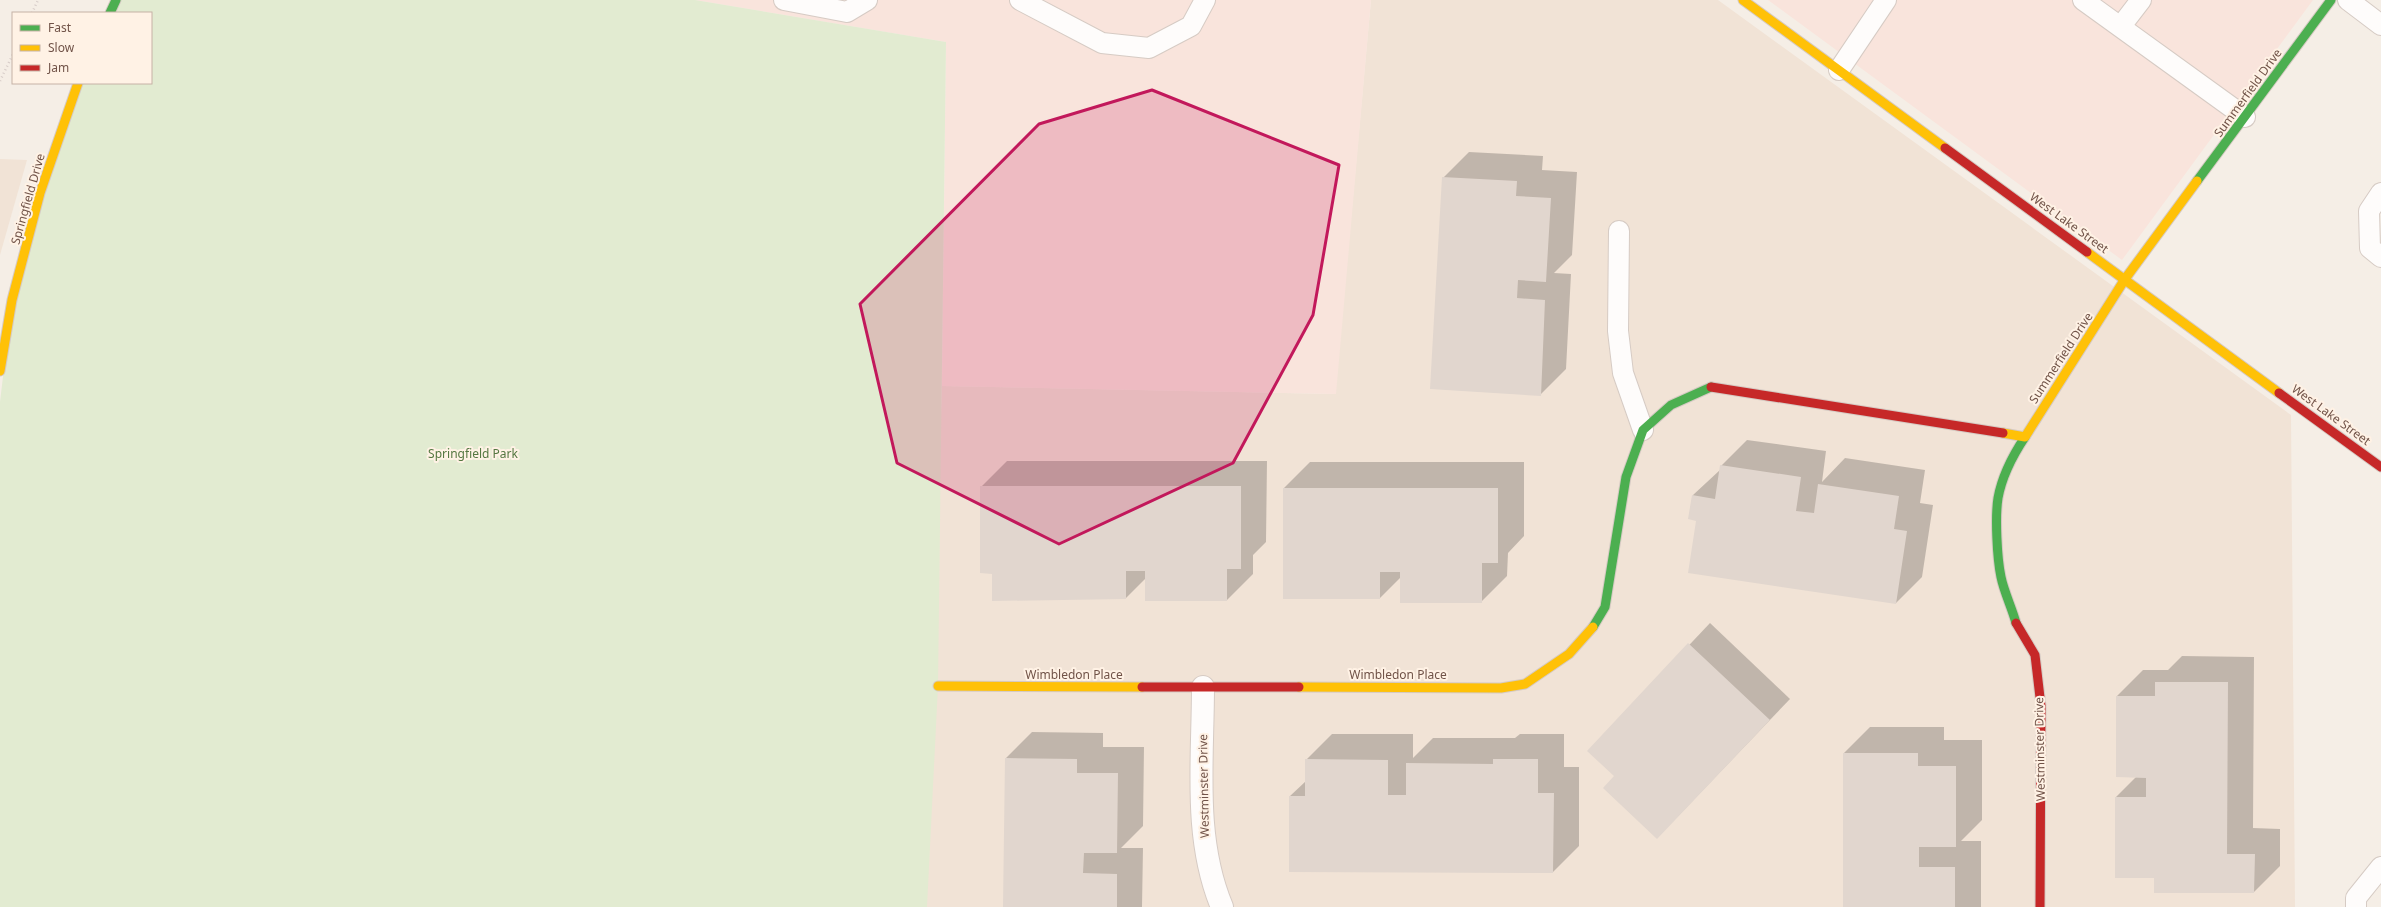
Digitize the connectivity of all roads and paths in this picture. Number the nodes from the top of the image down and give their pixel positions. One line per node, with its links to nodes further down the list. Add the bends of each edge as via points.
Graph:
1 (38, 0): 13 (path)
2 (116, 0): 14 (street)
3 (784, 0): 4 (lane, via 847,12)
4 (867, 0)
5 (1020, 0): 6 (lane, via 1102,43 1149,48 1191,26)
6 (1205, 0)
7 (1743, 0): 18 (street, West Lake Street)
8 (1886, 0): 18 (lane)
9 (2083, 0): 16 (lane)
10 (2141, 0): 16 (lane)
11 (2330, 0): 21 (street, Summerfield Drive)
12 (2348, 0): 15 (lane)
13 (32, 12)
14 (110, 12)
15 (2381, 25)
16 (2121, 26): 21 (lane)
17 (12, 56): 19 (path)
18 (1839, 70): 25 (street, West Lake Street)
19 (0, 81)
20 (78, 84): 26 (street, Springfield Drive, via 40,193 12,300)
21 (2245, 117): 25 (street, Summerfield Drive)
22 (2381, 193): 24 (lane, via 2369,211 2370,248)
23 (1619, 231): 27 (lane, via 1618,331 1623,373)
24 (2381, 256)
25 (2125, 279): 28 (street, Summerfield Drive); 29 (street, West Lake Street)
26 (0, 371)
27 (1643, 430): 28 (street, Wimbledon Place, via 1671,405 1713,386); 31 (street, Wimbledon Place, via 1626,476 1605,607 1592,628 1568,654 1525,684 1501,688)
28 (2025, 437): 34 (street, Westminster Drive, via 2012,458 1998,498 1998,552 2001,578 2018,629 2035,655 2041,706)
29 (2381, 467)
30 (938, 686): 31 (street, Wimbledon Place)
31 (1203, 687): 33 (street, Westminster Drive, via 1203,834 1212,885)
32 (2381, 867): 35 (lane, via 2356,898)
33 (1222, 907)
34 (2040, 907)
35 (2356, 907)

